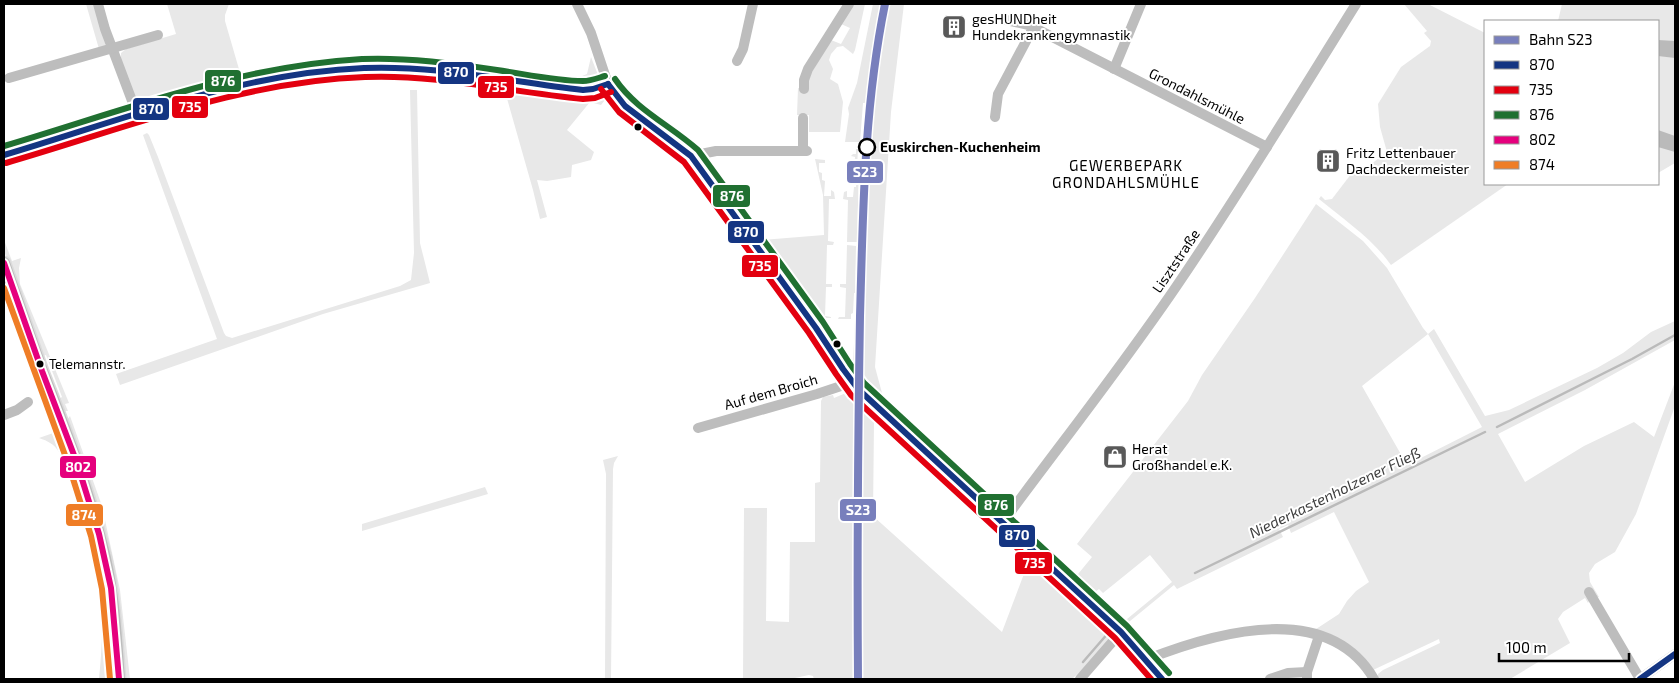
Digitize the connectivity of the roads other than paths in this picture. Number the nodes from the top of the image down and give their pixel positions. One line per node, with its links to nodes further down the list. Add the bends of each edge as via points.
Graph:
1 (98, 4): 10 (street)
2 (578, 4): 14 (street)
3 (753, 4): 11 (street)
4 (850, 4): 15 (street, via 808,69)
5 (1141, 4): 12 (street)
6 (1356, 4): 20 (street, Lisztstraße)
7 (1006, 20): 8 (street, Grondahlsmühle)
8 (1033, 28): 12 (street, Grondahlsmühle); 17 (street, via 998,94)
9 (158, 35): 10 (street)
10 (112, 48): 13 (street); 16 (street)
11 (737, 61)
12 (1114, 69): 20 (street, Grondahlsmühle)
13 (9, 78)
14 (608, 84): 16 (street, via 583,90 413,69 341,69 271,78); 23 (street, via 624,106)
15 (804, 88)
16 (137, 114): 19 (street)
17 (994, 116)
18 (804, 118): 23 (street, via 805,151 716,151)
19 (35, 145): 21 (street); 22 (street)
20 (1267, 147): 29 (street, Lisztstraße, via 1156,316)
21 (4, 148)
22 (4, 155)
23 (691, 156): 25 (street)
24 (4, 263): 36 (main road, via 66,428 105,559)
25 (850, 380): 28 (street, Auf dem Broich, via 841,386); 29 (street)
26 (28, 402): 27 (street)
27 (4, 415)
28 (698, 428)
29 (1003, 522): 31 (street)
30 (1589, 592): 41 (street)
31 (1121, 632): 34 (street); 37 (street)
32 (1319, 636): 34 (street, via 1285,629 1240,632 1197,641); 35 (street); 40 (street, via 1350,651)
33 (1675, 654): 41 (street)
34 (1145, 660): 38 (street)
35 (1307, 675): 39 (street, via 1288,673)
36 (119, 679)
37 (1080, 679)
38 (1162, 679)
39 (1270, 679)
40 (1374, 679)
41 (1640, 679)

